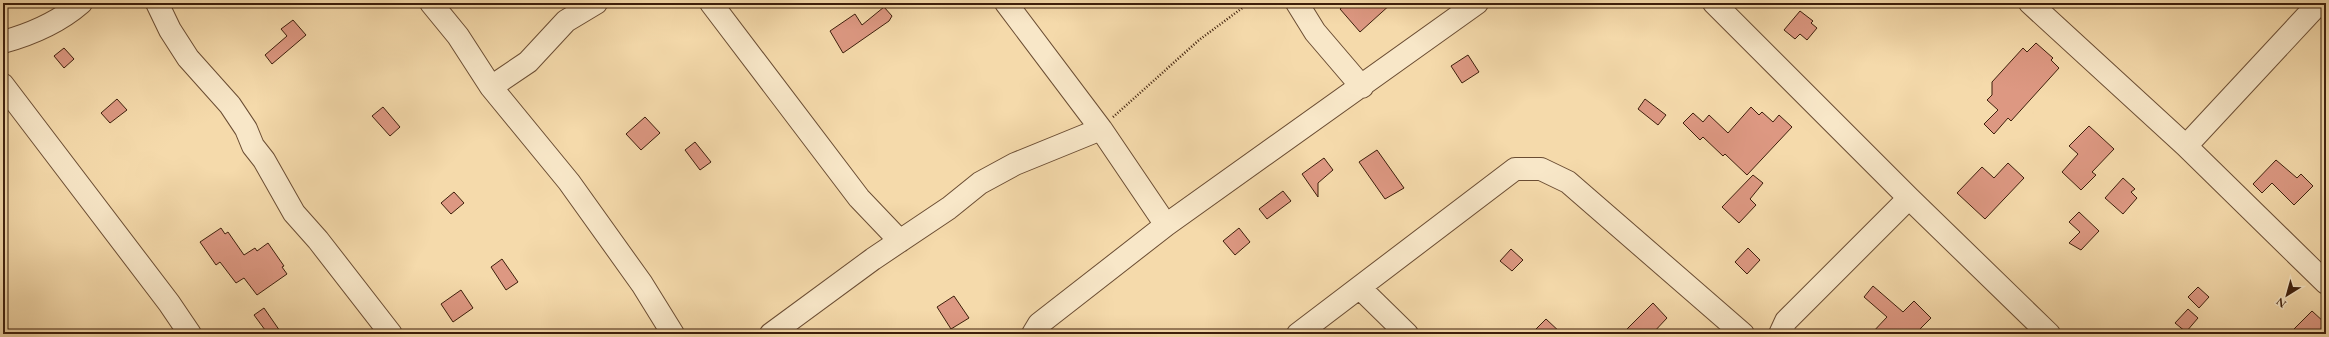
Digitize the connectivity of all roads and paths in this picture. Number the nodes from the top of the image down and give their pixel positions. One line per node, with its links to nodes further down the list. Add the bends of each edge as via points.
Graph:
1 (81, 3): 13 (street, via 65,17 28,35)
2 (157, 3): 25 (street, via 188,58 230,105 246,129 253,146 264,160 294,213)
3 (431, 3): 15 (street, via 458,36)
4 (596, 3): 15 (street, via 566,21 528,62)
5 (711, 3): 21 (street, via 859,198)
6 (1006, 3): 17 (street)
7 (1250, 3): 17 (path, via 1199,40)
8 (1297, 3): 16 (street, via 1315,32)
9 (1477, 3): 16 (street)
10 (2030, 3): 18 (street)
11 (2319, 3): 18 (street)
12 (1719, 5): 19 (street)
13 (3, 42)
14 (3, 85): 24 (street)
15 (491, 87): 26 (street, via 568,182 642,284)
16 (1362, 87): 20 (street)
17 (1101, 129): 20 (street); 21 (street, via 1015,164 980,183 949,208)
18 (2186, 146): 22 (street)
19 (1909, 198): 32 (street, via 1786,321); 33 (street)
20 (1166, 225): 28 (street, via 1039,324)
21 (900, 241): 27 (street)
22 (2326, 283)
23 (1360, 288): 29 (street); 30 (street); 31 (street, via 1516,169 1541,169 1568,182)
24 (190, 334)
25 (391, 334)
26 (673, 334)
27 (771, 334)
28 (1032, 334)
29 (1298, 334)
30 (1407, 334)
31 (1743, 334)
32 (1780, 334)
33 (2049, 334)

